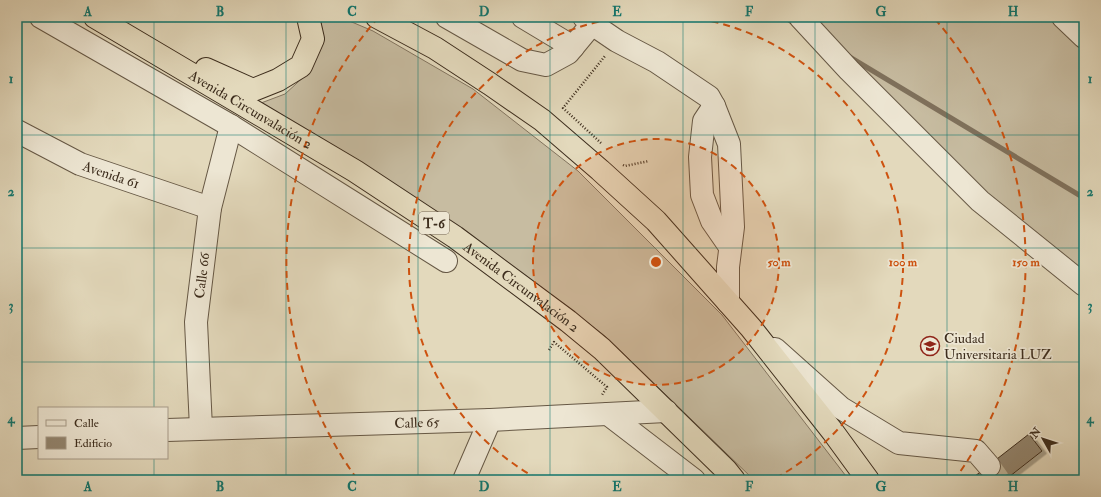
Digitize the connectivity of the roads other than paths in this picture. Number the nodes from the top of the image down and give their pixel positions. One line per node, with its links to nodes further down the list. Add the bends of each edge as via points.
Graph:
1 (41, 17): 14 (street)
2 (95, 17): 11 (highway, Avenida Circunvalación 2 / T-6)
3 (308, 17): 11 (highway, T-6, via 313,39 301,66 278,80 253,90)
4 (377, 17): 20 (highway, via 435,48 542,120 656,221)
5 (446, 17): 12 (street, via 522,60 546,65 568,53)
6 (522, 17): 12 (street)
7 (800, 17): 19 (street, via 849,70 980,201)
8 (1063, 17): 10 (street)
9 (590, 19): 12 (street); 13 (street, via 617,41 657,62 709,97)
10 (1084, 37)
11 (133, 39): 22 (highway, Avenida Circunvalación 2 / T-6, via 355,171 455,237 602,349)
12 (573, 47)
13 (714, 106): 17 (street, via 729,144 733,227); 17 (street, via 704,121 700,157 702,195 712,220)
14 (230, 126): 16 (street, Calle 66); 18 (street)
15 (17, 131): 16 (street, Avenida 61, via 80,164)
16 (210, 208): 25 (street, Calle 66, via 196,322)
17 (730, 247): 20 (street)
18 (446, 261)
19 (1084, 285)
20 (728, 302): 21 (highway)
21 (751, 328): 29 (street, via 841,408 899,443 976,451); 33 (highway)
22 (666, 411): 23 (street, Calle 65); 32 (highway, Avenida Circunvalación 2 / T-6)
23 (600, 414): 24 (street, Calle 65); 31 (street)
24 (490, 420): 25 (street, Calle 65); 30 (street)
25 (201, 428): 26 (street, Calle 65)
26 (168, 430)
27 (38, 437): 28 (street)
28 (17, 438)
29 (989, 466)
30 (464, 480)
31 (694, 480)
32 (734, 480)
33 (868, 480)

